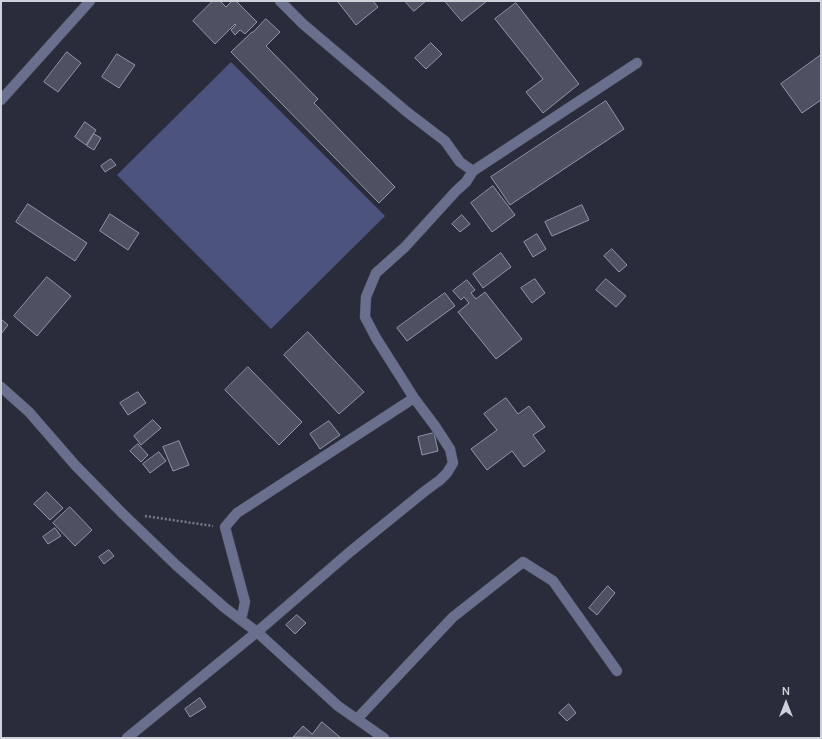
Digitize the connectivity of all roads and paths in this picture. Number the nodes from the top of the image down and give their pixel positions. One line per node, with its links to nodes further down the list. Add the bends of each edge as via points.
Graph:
1 (90, 1): 4 (street)
2 (280, 1): 5 (street, via 309,29 445,141 460,162)
3 (636, 63): 5 (street)
4 (1, 100)
5 (473, 171): 7 (street, via 466,182 405,247 376,273 366,297 365,317)
6 (1, 388): 8 (street, via 29,412 75,465)
7 (414, 398): 9 (street, via 237,513); 11 (street, via 450,449 453,463 447,474 351,551)
8 (123, 514): 9 (path); 10 (street, via 176,565)
9 (225, 527): 10 (street, via 245,602)
10 (242, 620): 11 (street)
11 (257, 632): 13 (street, via 338,706); 14 (street)
12 (617, 671): 13 (street, via 553,581 523,562 453,617)
13 (357, 719): 15 (street)
14 (127, 738)
15 (384, 738)

